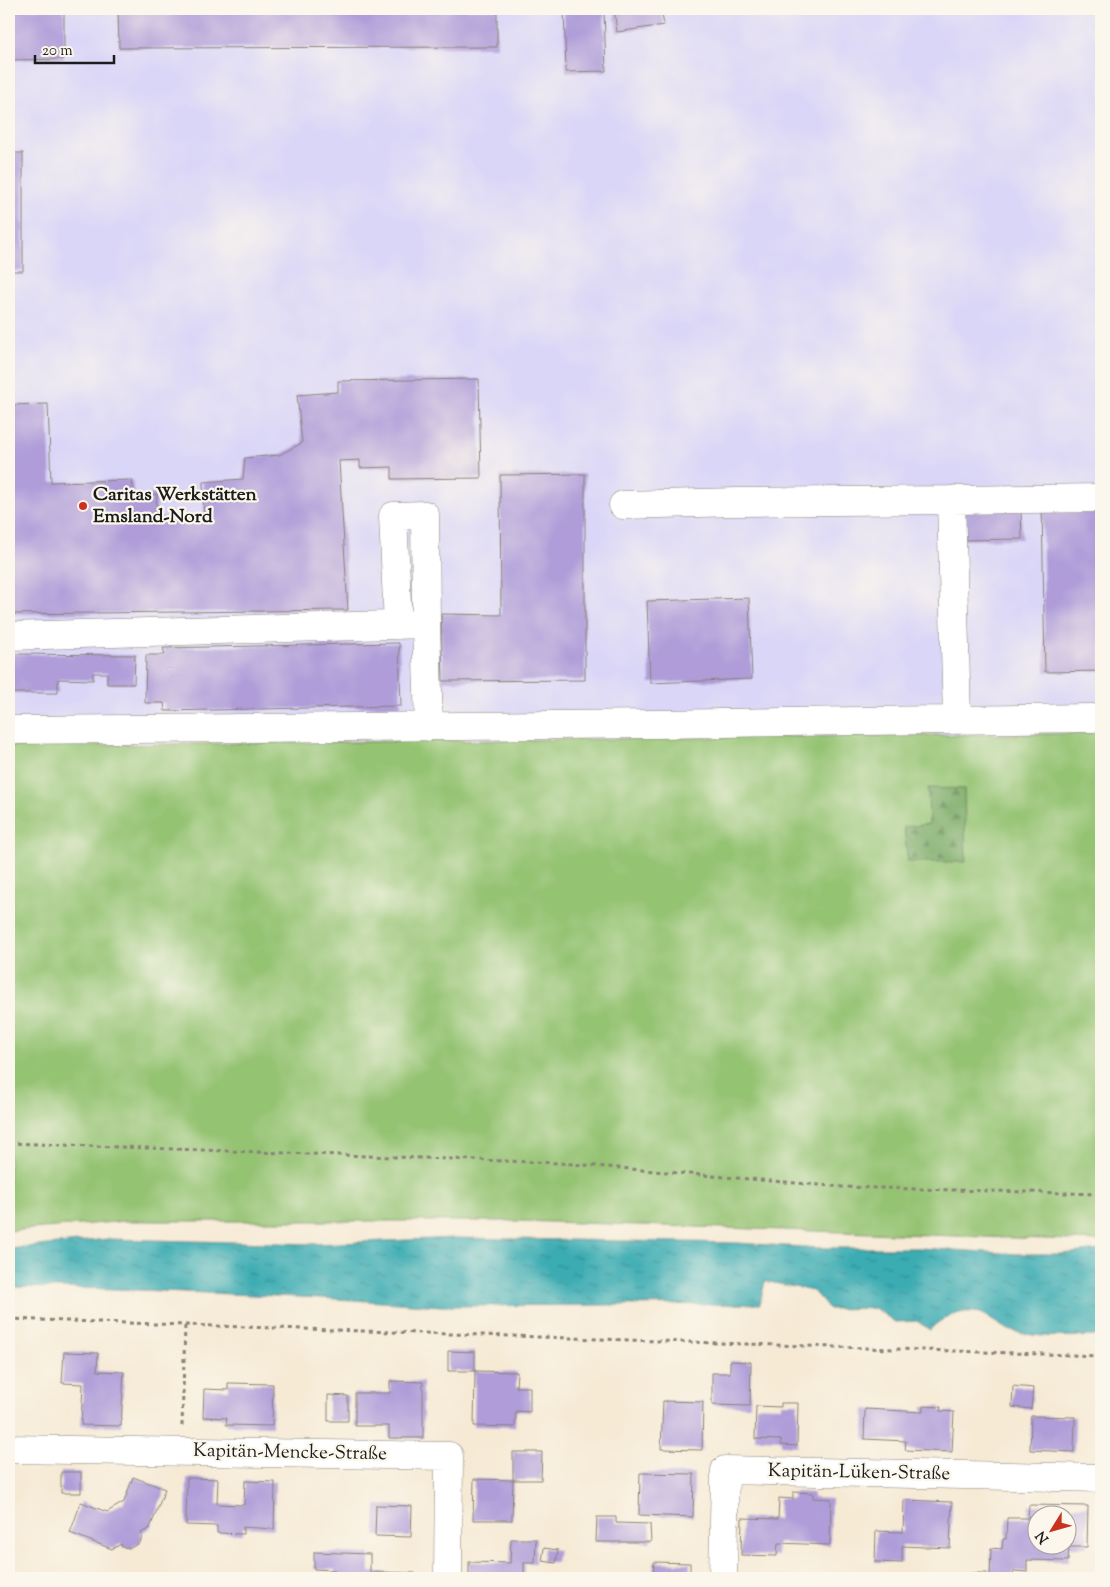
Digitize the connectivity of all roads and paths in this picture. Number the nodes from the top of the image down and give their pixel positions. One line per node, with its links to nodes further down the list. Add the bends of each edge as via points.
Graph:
1 (1101, 498): 2 (street)
2 (951, 500): 3 (street); 8 (street)
3 (623, 505)
4 (426, 624): 5 (street); 5 (street, via 425,515 393,516); 9 (street)
5 (398, 625): 6 (street)
6 (9, 636)
7 (1092, 718): 8 (street)
8 (957, 719): 9 (street)
9 (429, 727): 10 (street)
10 (9, 730)
11 (9, 1143): 12 (path, via 560,1163 842,1187)
12 (1101, 1194)
13 (9, 1320): 14 (path)
14 (185, 1326): 15 (path); 17 (path)
15 (1101, 1356)
16 (9, 1449): 17 (street, Kapitän-Mencke-Straße)
17 (181, 1452): 19 (street, Kapitän-Mencke-Straße, via 449,1456)
18 (1101, 1478): 20 (street, Kapitän-Lüken-Straße, via 725,1470)
19 (448, 1578)
20 (723, 1578)

